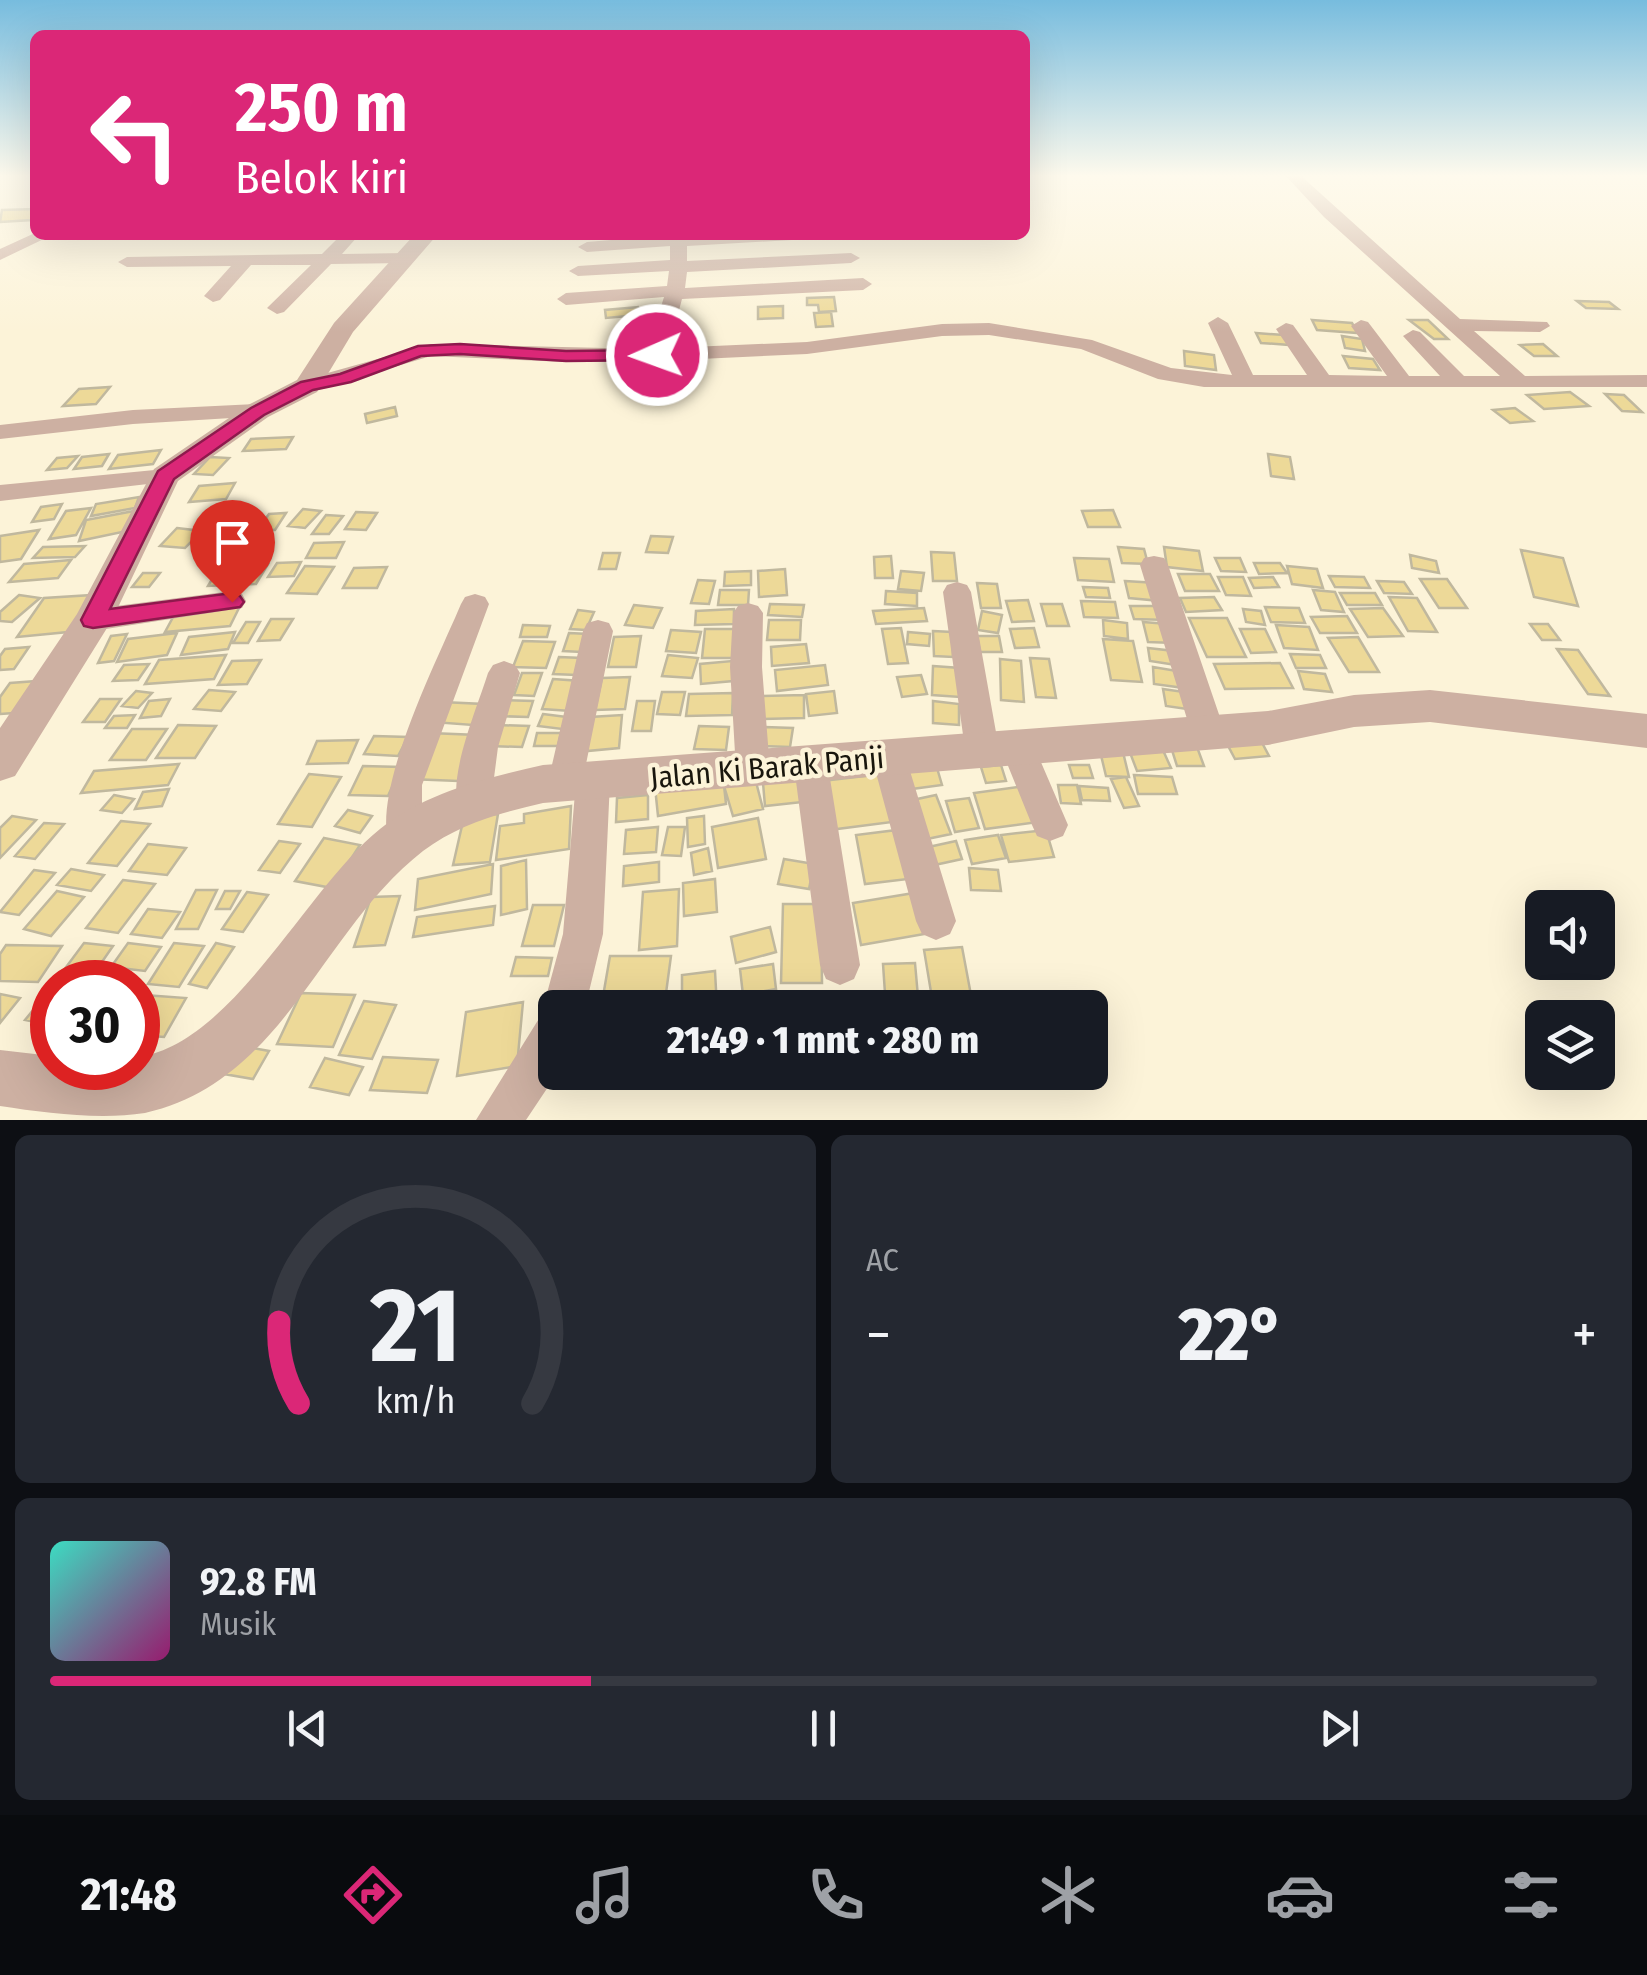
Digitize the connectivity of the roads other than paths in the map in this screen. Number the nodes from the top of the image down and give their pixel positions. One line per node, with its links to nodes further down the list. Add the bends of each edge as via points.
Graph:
1 (1345, 227): 25 (street)
2 (33, 240): 8 (street)
3 (346, 240): 9 (street)
4 (668, 240): 7 (street)
5 (679, 240): 15 (street)
6 (416, 246): 9 (street); 37 (street, via 344,328)
7 (588, 247)
8 (0, 255)
9 (330, 256): 10 (street); 23 (street)
10 (248, 258): 12 (street); 21 (street)
11 (851, 258): 15 (street)
12 (202, 260): 14 (street); 17 (street)
13 (127, 262): 14 (street)
14 (153, 262): 18 (street)
15 (678, 266): 16 (street); 20 (street)
16 (578, 272)
17 (181, 278)
18 (128, 282)
19 (863, 284): 20 (street)
20 (675, 293): 22 (street); 30 (street)
21 (213, 296)
22 (566, 299)
23 (277, 308)
24 (1218, 322): 34 (street)
25 (1459, 325): 27 (street); 36 (street)
26 (1360, 326): 32 (street)
27 (1540, 326)
28 (1286, 328): 31 (street)
29 (1414, 336): 35 (street)
30 (657, 355): 34 (street, via 989,329 1085,344 1184,379); 37 (street, via 430,350)
31 (1321, 380): 32 (street); 34 (street)
32 (1400, 380): 35 (street)
33 (1647, 381): 36 (street)
34 (1246, 382)
35 (1457, 382): 36 (street)
36 (1520, 383)
37 (307, 386): 38 (street)
38 (258, 412): 39 (street); 40 (street)
39 (0, 432)
40 (165, 476): 41 (street); 47 (street)
41 (0, 492)
42 (1154, 566): 51 (street)
43 (957, 592): 52 (street)
44 (232, 602): 47 (street)
45 (476, 604): 60 (street, via 405,784)
46 (748, 614): 56 (street)
47 (93, 620): 54 (street)
48 (598, 631): 57 (street)
49 (504, 673): 58 (street)
50 (1647, 730): 51 (street, Jalan Ki Barak Panji, via 1388,706 1288,726)
51 (1208, 732): 52 (street, Jalan Ki Barak Panji)
52 (1000, 748): 53 (street, Jalan Ki Barak Panji); 59 (street)
53 (888, 758): 55 (street, Jalan Ki Barak Panji); 61 (street)
54 (0, 763)
55 (811, 766): 56 (street, Jalan Ki Barak Panji); 62 (street)
56 (752, 770): 57 (street, Jalan Ki Barak Panji)
57 (579, 781): 58 (street, Jalan Ki Barak Panji); 63 (street, via 582,934)
58 (473, 801): 60 (street, Jalan Ki Barak Panji)
59 (1050, 825)
60 (404, 838): 65 (street, Jalan Ki Barak Panji, via 368,872 237,1033 182,1072 146,1085)
61 (936, 922)
62 (840, 964)
63 (568, 990)
64 (538, 1064): 66 (street)
65 (0, 1078)
66 (499, 1120)

